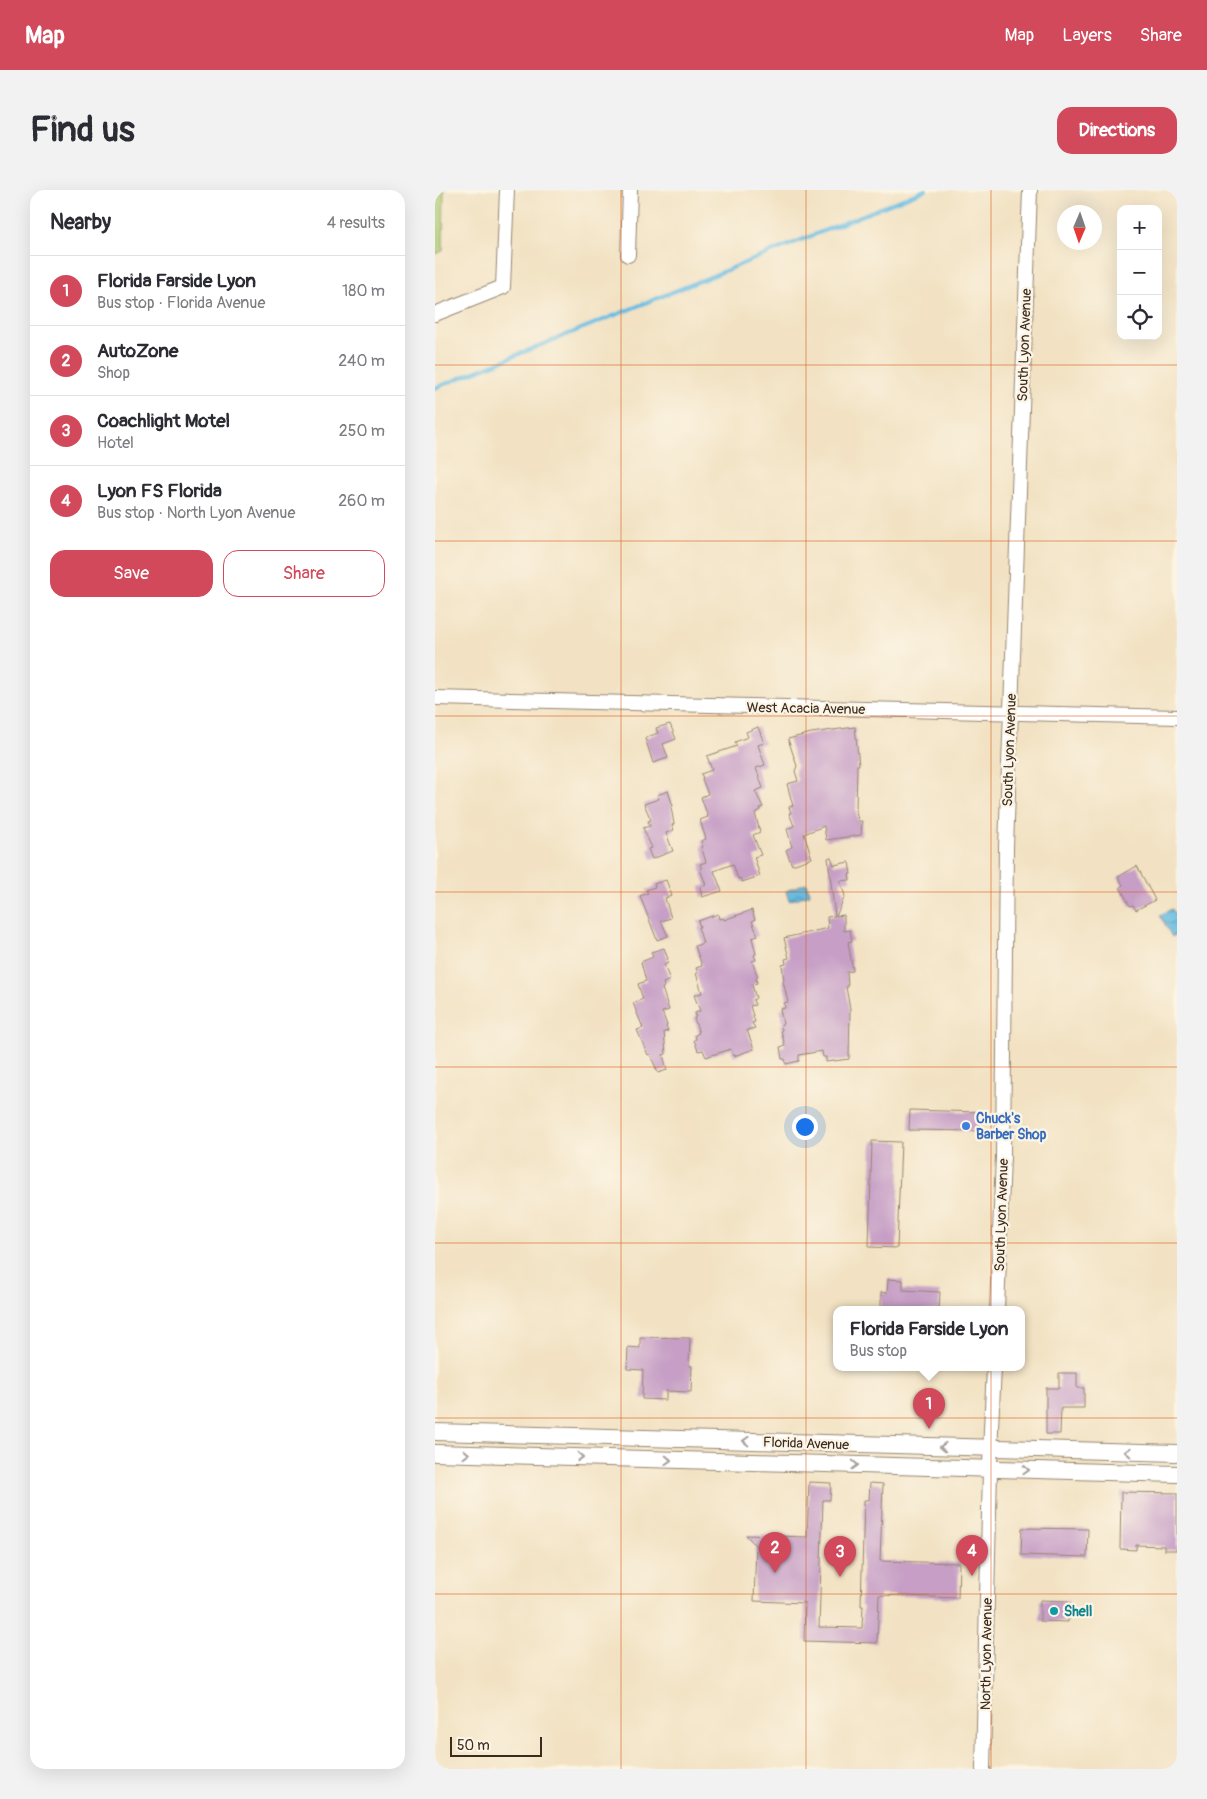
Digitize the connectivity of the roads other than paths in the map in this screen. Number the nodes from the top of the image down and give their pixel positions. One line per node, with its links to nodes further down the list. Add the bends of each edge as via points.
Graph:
1 (507, 190): 5 (street, via 503,287)
2 (630, 190): 4 (street)
3 (1030, 190): 7 (street, South Lyon Avenue)
4 (628, 255)
5 (435, 314)
6 (435, 698): 7 (street, West Acacia Avenue)
7 (1011, 713): 8 (street, West Acacia Avenue); 9 (street, South Lyon Avenue)
8 (1177, 717)
9 (997, 1306)
10 (994, 1371): 13 (street)
11 (435, 1432): 12 (main road, Florida Avenue)
12 (692, 1439): 13 (main road, Florida Avenue, one-way to 12); 16 (main road, via 641,1446 511,1444 497,1446)
13 (992, 1448): 15 (main road, Florida Avenue, one-way to 13); 17 (street, North Lyon Avenue)
14 (435, 1453): 16 (main road, Florida Avenue, one-way to 16)
15 (1177, 1454)
16 (496, 1455): 17 (main road, Florida Avenue, one-way to 17)
17 (991, 1468): 18 (main road, Florida Avenue, one-way to 18); 19 (street, North Lyon Avenue)
18 (1177, 1474)
19 (983, 1769)

